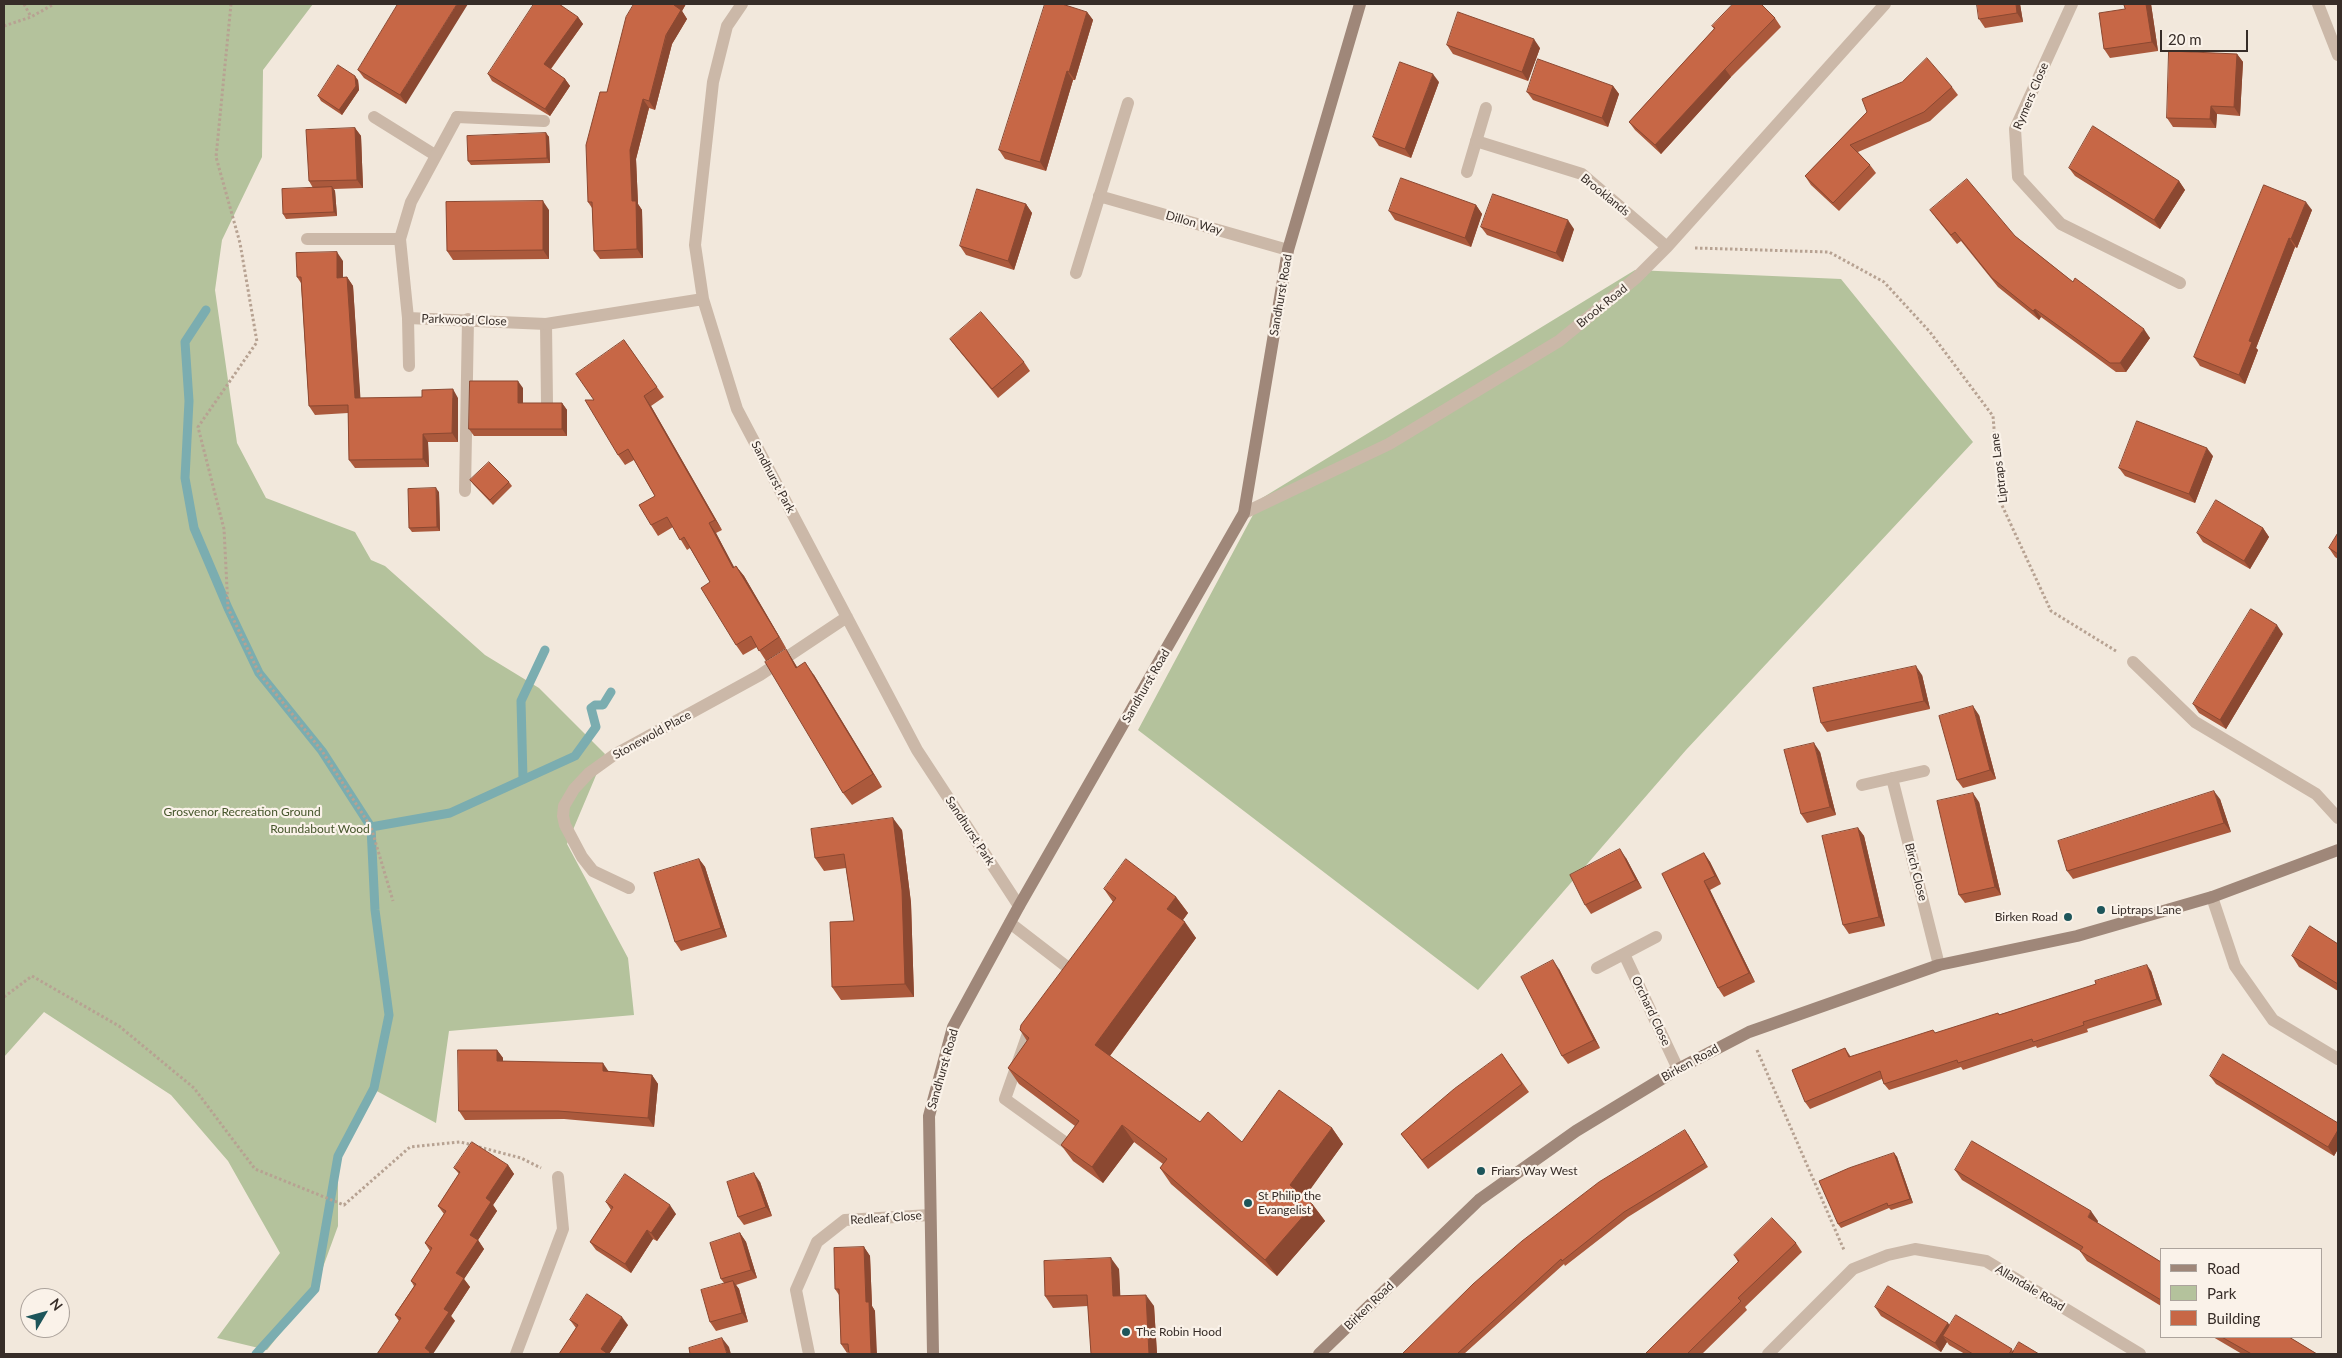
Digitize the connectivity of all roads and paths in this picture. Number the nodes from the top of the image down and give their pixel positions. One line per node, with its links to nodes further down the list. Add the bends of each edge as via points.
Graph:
1 (24, 4): 9 (path)
2 (54, 4): 9 (path)
3 (231, 4): 43 (path, via 216,157 240,243 257,342 198,427 224,529 228,608 259,673 322,751 370,827)
4 (742, 4): 26 (street, Sandhurst Park, via 727,26 714,82 695,245)
5 (1360, 4): 23 (street, Sandhurst Road)
6 (1885, 4): 22 (street, Brook Road)
7 (2072, 4): 25 (street, Rymers Close, via 2015,129 2018,177 2062,224)
8 (2318, 4): 11 (street)
9 (31, 17): 10 (path)
10 (4, 26)
11 (2338, 55)
12 (1128, 103): 19 (street)
13 (1486, 108): 16 (street)
14 (374, 117): 17 (street)
15 (544, 121): 17 (street, Parkwood Close, via 456,117)
16 (1476, 141): 18 (street); 22 (street, Brooklands, via 1582,174)
17 (435, 155): 20 (street, Parkwood Close, via 410,202)
18 (1467, 172)
19 (1100, 196): 23 (street, Dillon Way); 24 (street)
20 (400, 239): 21 (street); 27 (street, Parkwood Close)
21 (307, 240)
22 (1667, 247): 33 (street, Brook Road, via 1636,278 1559,341 1390,444); 35 (path, Liptraps Lane, via 1829,252 1884,282 1930,332 1994,416 2000,501 2050,611)
23 (1288, 250): 33 (street, Sandhurst Road)
24 (1076, 272)
25 (2180, 283)
26 (702, 299): 29 (street, Parkwood Close); 34 (street, Sandhurst Park, via 737,409)
27 (408, 318): 28 (street, Parkwood Close); 30 (street)
28 (468, 319): 29 (street, Parkwood Close); 32 (street)
29 (546, 324): 31 (street)
30 (409, 366)
31 (547, 403)
32 (465, 491)
33 (1244, 513): 44 (street, Sandhurst Road)
34 (846, 617): 41 (street, Stonewold Place, via 760,675 614,755 589,772 574,789 564,806 563,816 582,856 593,872); 44 (street, Sandhurst Park, via 917,750)
35 (2133, 662): 39 (street, via 2195,722 2316,794)
36 (1924, 771): 37 (street)
37 (1892, 778): 38 (street); 48 (street, Birch Close)
38 (1862, 785)
39 (2338, 818)
40 (2338, 850): 42 (street, Birken Road)
41 (629, 888)
42 (2212, 897): 48 (street, Birken Road, via 2077,936); 54 (street, via 2235,966 2273,1020)
43 (393, 901)
44 (1019, 906): 45 (street, Sandhurst Road)
45 (1010, 923): 50 (street, via 1074,966); 58 (street, Sandhurst Road, via 953,1027 929,1116)
46 (1656, 937): 47 (street)
47 (1624, 954): 49 (street); 55 (street, Orchard Close)
48 (1939, 965): 53 (street, Birken Road)
49 (1596, 968)
50 (1056, 991)
51 (4, 997): 57 (path, via 32,976 118,1026 194,1088 255,1169 344,1205 410,1147 460,1142 522,1158)
52 (1040, 1013): 56 (street, via 1029,1028 1005,1099)
53 (1749, 1032): 55 (street, Birken Road); 59 (path)
54 (2338, 1059)
55 (1678, 1069): 63 (street, Birken Road, via 1576,1131 1479,1200)
56 (1066, 1143)
57 (558, 1177): 60 (street, via 563,1229)
58 (930, 1214): 61 (street, Redleaf Close, via 845,1220 817,1242 796,1290); 62 (street, Sandhurst Road)
59 (1852, 1269): 64 (street, Allandale Road); 65 (street, Allandale Road, via 1915,1249 1986,1261)
60 (516, 1354)
61 (809, 1354)
62 (933, 1354)
63 (1319, 1354)
64 (1768, 1354)
65 (2140, 1354)

